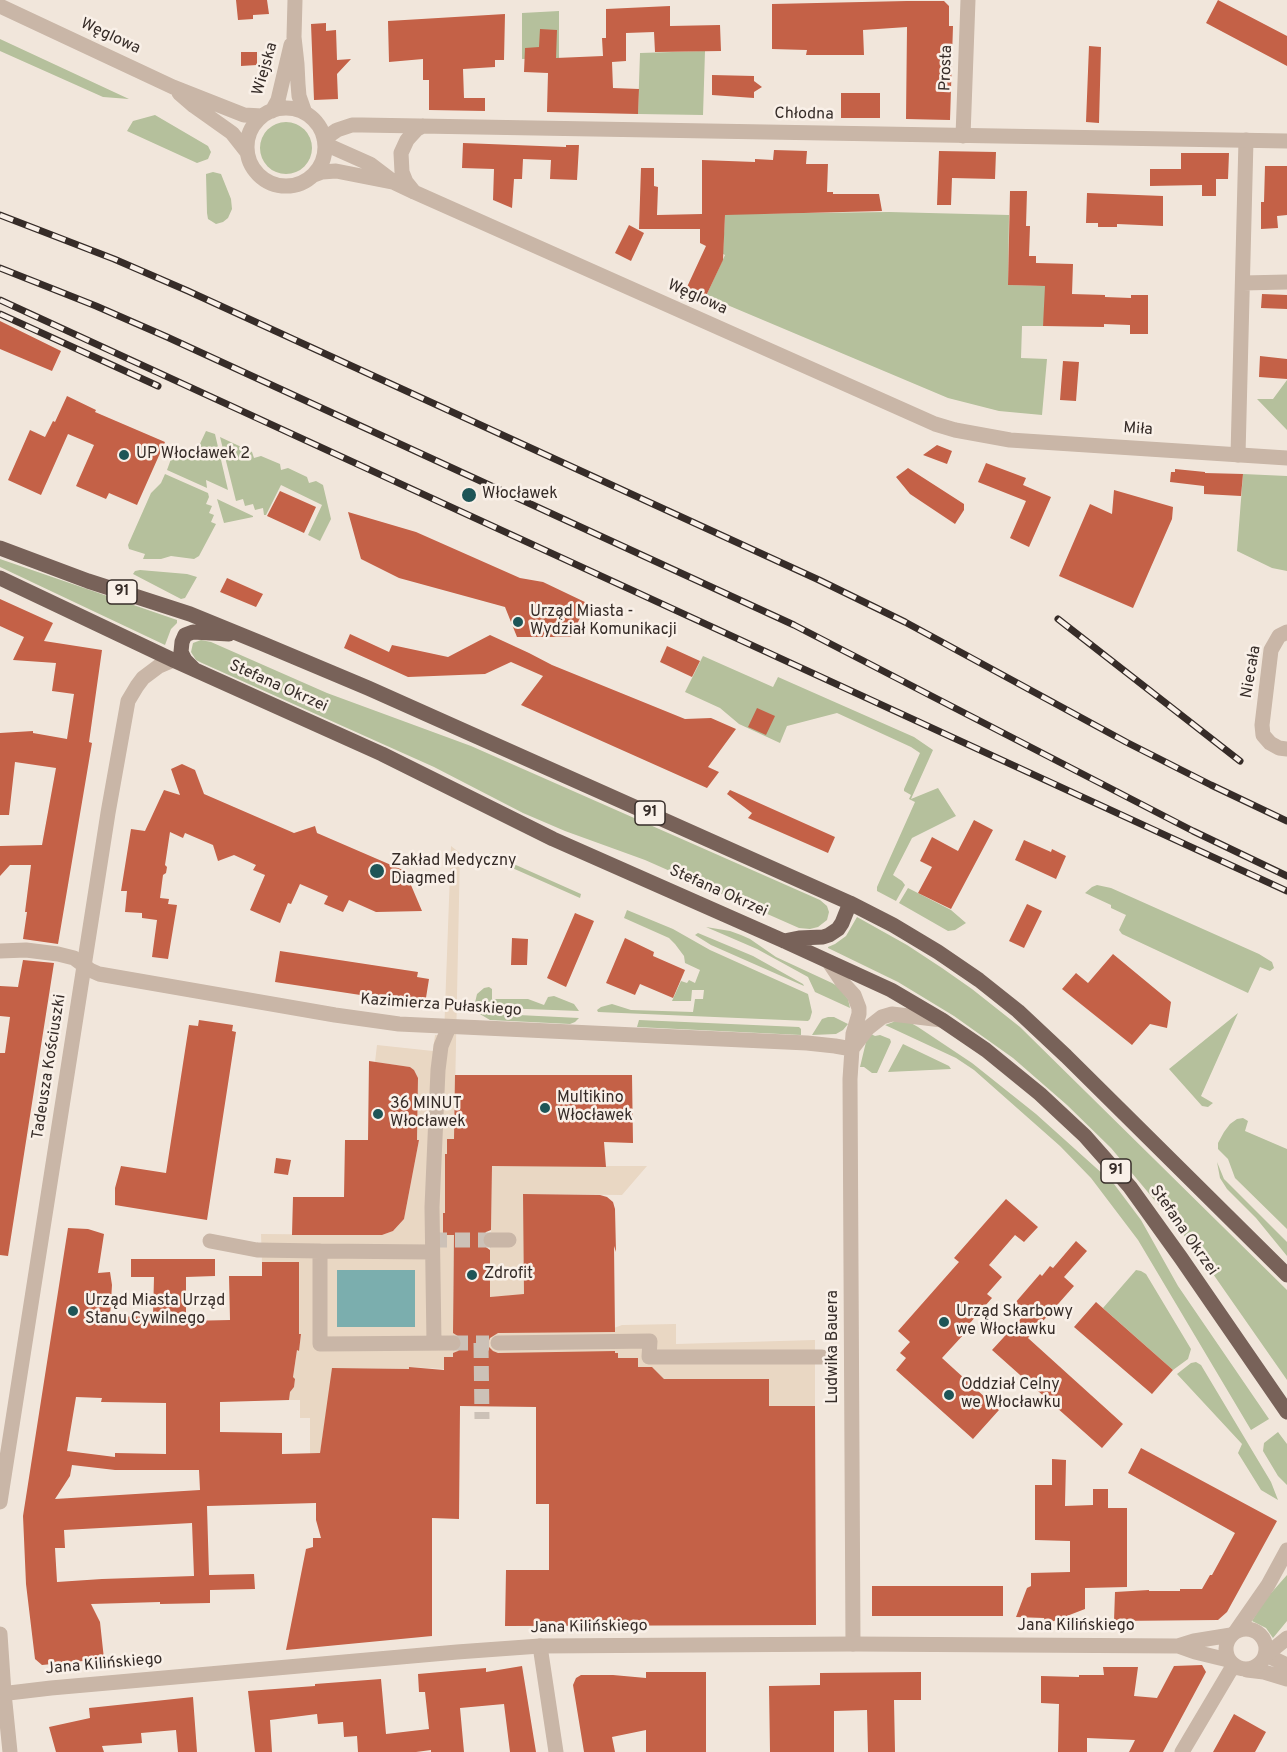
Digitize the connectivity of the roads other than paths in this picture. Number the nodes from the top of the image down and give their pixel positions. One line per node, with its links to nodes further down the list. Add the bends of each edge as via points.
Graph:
1 (295, 0): 4 (street, Wiejska)
2 (968, 0): 9 (street, Prosta)
3 (0, 6): 5 (street, Węglowa)
4 (294, 37): 6 (street, Wiejska, via 299,96); 7 (street, Wiejska, via 281,93)
5 (173, 87): 7 (street, Węglowa, via 244,115); 13 (street, Węglowa, via 232,133)
6 (305, 113): 7 (street, via 292,109); 11 (street, via 317,124)
7 (267, 114): 13 (street, via 251,129)
8 (423, 126): 9 (street, Chłodna); 11 (street, Chłodna, via 352,125 337,130); 16 (street, via 407,140 401,153 402,172)
9 (963, 136): 10 (street, Chłodna)
10 (1246, 140): 12 (street, Chłodna); 18 (street)
11 (325, 141): 14 (street, via 323,160); 15 (street, Węglowa, via 370,164)
12 (1287, 141)
13 (247, 152): 14 (street, via 255,172 274,185 300,184)
14 (314, 175): 15 (street, Węglowa, via 336,171)
15 (394, 183): 16 (street, Węglowa)
16 (414, 192): 19 (street, Węglowa, via 935,423)
17 (1287, 282): 18 (street)
18 (1243, 283): 20 (street)
19 (988, 436): 20 (street, Miła)
20 (1238, 455): 21 (street, Miła)
21 (1287, 458)
22 (0, 548): 25 (main road, Stefana Okrzei / 91)
23 (0, 578): 26 (main road, Stefana Okrzei / 91)
24 (1287, 632): 28 (street, Niecała, via 1279,636 1271,650 1262,725 1263,735 1270,743)
25 (244, 636): 27 (main road, via 193,632 185,635 181,652); 29 (main road, Stefana Okrzei / 91)
26 (173, 660): 27 (main road, Stefana Okrzei / 91); 33 (street, Tadeusza Kościuszki, via 144,678 128,701)
27 (196, 671): 30 (main road, Stefana Okrzei / 91, via 382,754 553,839)
28 (1287, 749)
29 (850, 903): 30 (main road, 91, via 838,929 829,935); 42 (main road, Stefana Okrzei / 91, via 924,943 1018,1011)
30 (784, 941): 32 (main road, Stefana Okrzei / 91)
31 (0, 951): 33 (street, Kazimierza Pułaskiego, via 58,954 74,958)
32 (829, 962): 34 (main road, Stefana Okrzei / 91, via 891,990); 36 (street, Ludwika Bauera, via 859,1008)
33 (84, 966): 35 (street, Kazimierza Pułaskiego, via 99,974 331,1014); 48 (street, Tadeusza Kościuszki)
34 (942, 1020): 36 (street, via 892,1014 882,1017); 47 (main road, Stefana Okrzei / 91, via 1040,1094 1085,1136 1130,1187)
35 (449, 1027): 36 (street, Kazimierza Pułaskiego, via 807,1043); 41 (street, via 441,1046 438,1070)
36 (852, 1049): 53 (street, Ludwika Bauera)
37 (490, 1240): 38 (street)
38 (509, 1240)
39 (210, 1241): 40 (street, via 257,1250)
40 (320, 1251): 41 (street); 43 (street, via 320,1344)
41 (432, 1252): 43 (street)
42 (1287, 1275)
43 (434, 1343): 44 (street)
44 (453, 1343)
45 (498, 1343): 46 (street, via 650,1341 649,1357)
46 (822, 1357)
47 (1287, 1412)
48 (0, 1502)
49 (1287, 1550): 50 (street)
50 (1234, 1633): 55 (street, Jana Kilińskiego); 56 (street, via 1243,1629 1256,1632 1265,1642); 57 (street, via 1226,1647)
51 (0, 1634): 60 (street)
52 (1287, 1638): 56 (street)
53 (853, 1644): 54 (street, Jana Kilińskiego); 55 (street, Jana Kilińskiego)
54 (540, 1646): 60 (street, Jana Kilińskiego); 62 (street)
55 (1178, 1646): 57 (street, Jana Kilińskiego)
56 (1266, 1655): 57 (street, via 1259,1665); 58 (street)
57 (1236, 1665): 59 (street, Jana Kilińskiego); 63 (street)
58 (1287, 1665)
59 (1287, 1679)
60 (1, 1692): 61 (street)
61 (10, 1752)
62 (556, 1752)
63 (1182, 1752)

